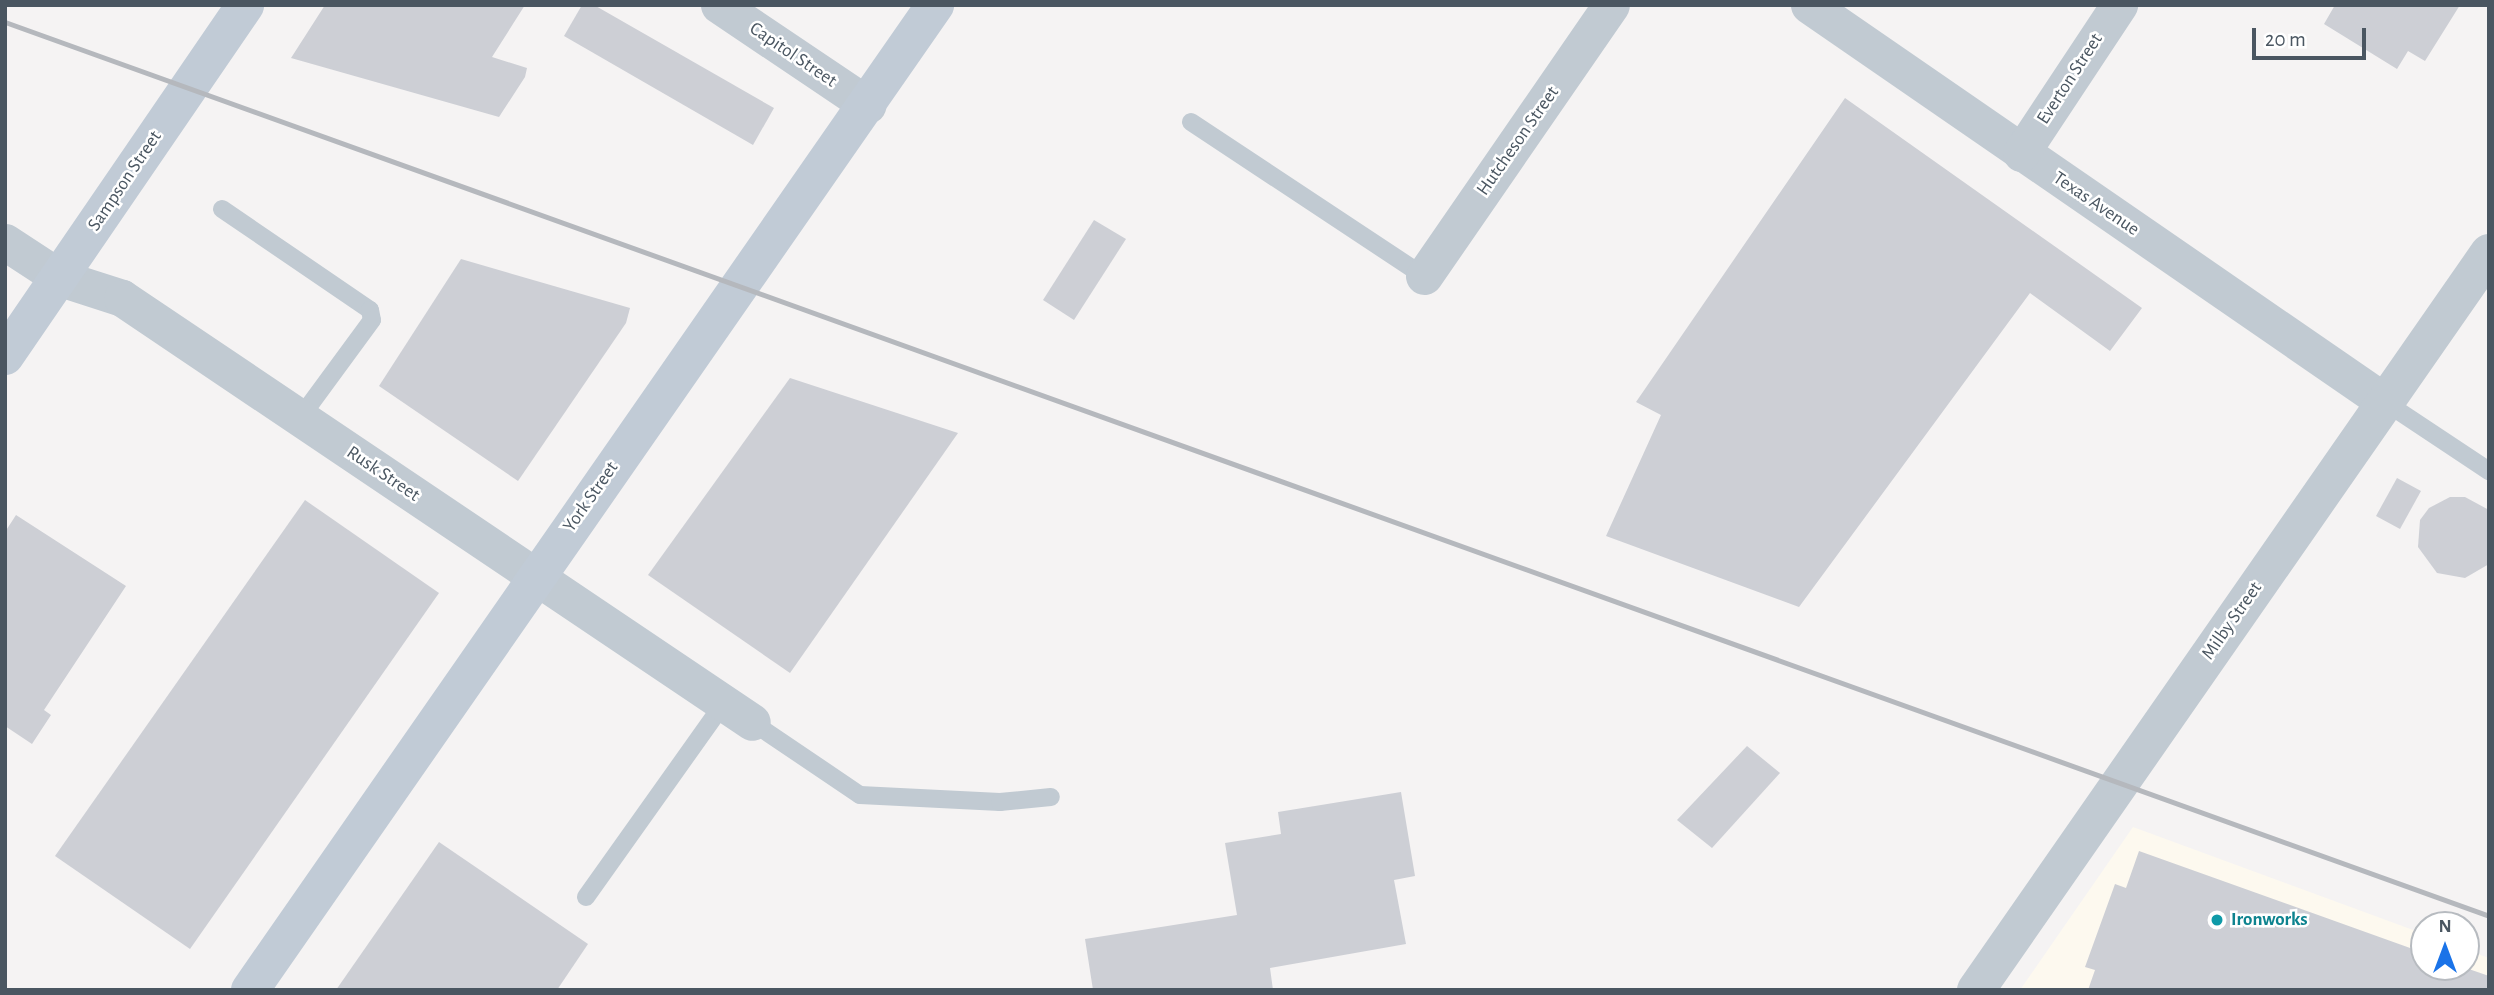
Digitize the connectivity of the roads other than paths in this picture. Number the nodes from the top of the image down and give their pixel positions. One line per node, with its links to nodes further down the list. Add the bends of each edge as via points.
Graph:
1 (245, 5): 14 (main road, Sampson Street)
2 (719, 5): 7 (street, Capitol Street)
3 (936, 5): 7 (main road, York Street)
4 (1611, 5): 13 (street, Hutcheson Street)
5 (1809, 5): 9 (street, Texas Avenue)
6 (2119, 5): 9 (street, Everton Street)
7 (868, 105): 19 (main road, York Street)
8 (1191, 122): 13 (lane)
9 (2021, 153): 16 (street, Texas Avenue)
10 (222, 209): 17 (lane, via 370,310 372,320)
11 (5, 242): 14 (street, Rusk Street)
12 (2489, 253): 16 (street, Milby Street)
13 (1424, 276)
14 (60, 278): 15 (main road, Sampson Street); 17 (street, Rusk Street, via 122,298)
15 (5, 356)
16 (2385, 402): 18 (lane); 24 (street, Milby Street)
17 (300, 418): 19 (street, Rusk Street)
18 (2489, 471)
19 (535, 578): 20 (street, Rusk Street); 23 (main road, York Street)
20 (738, 713): 21 (lane, via 860,795 1000,802); 22 (lane)
21 (1051, 797)
22 (586, 897)
23 (250, 990)
24 (1976, 990)

